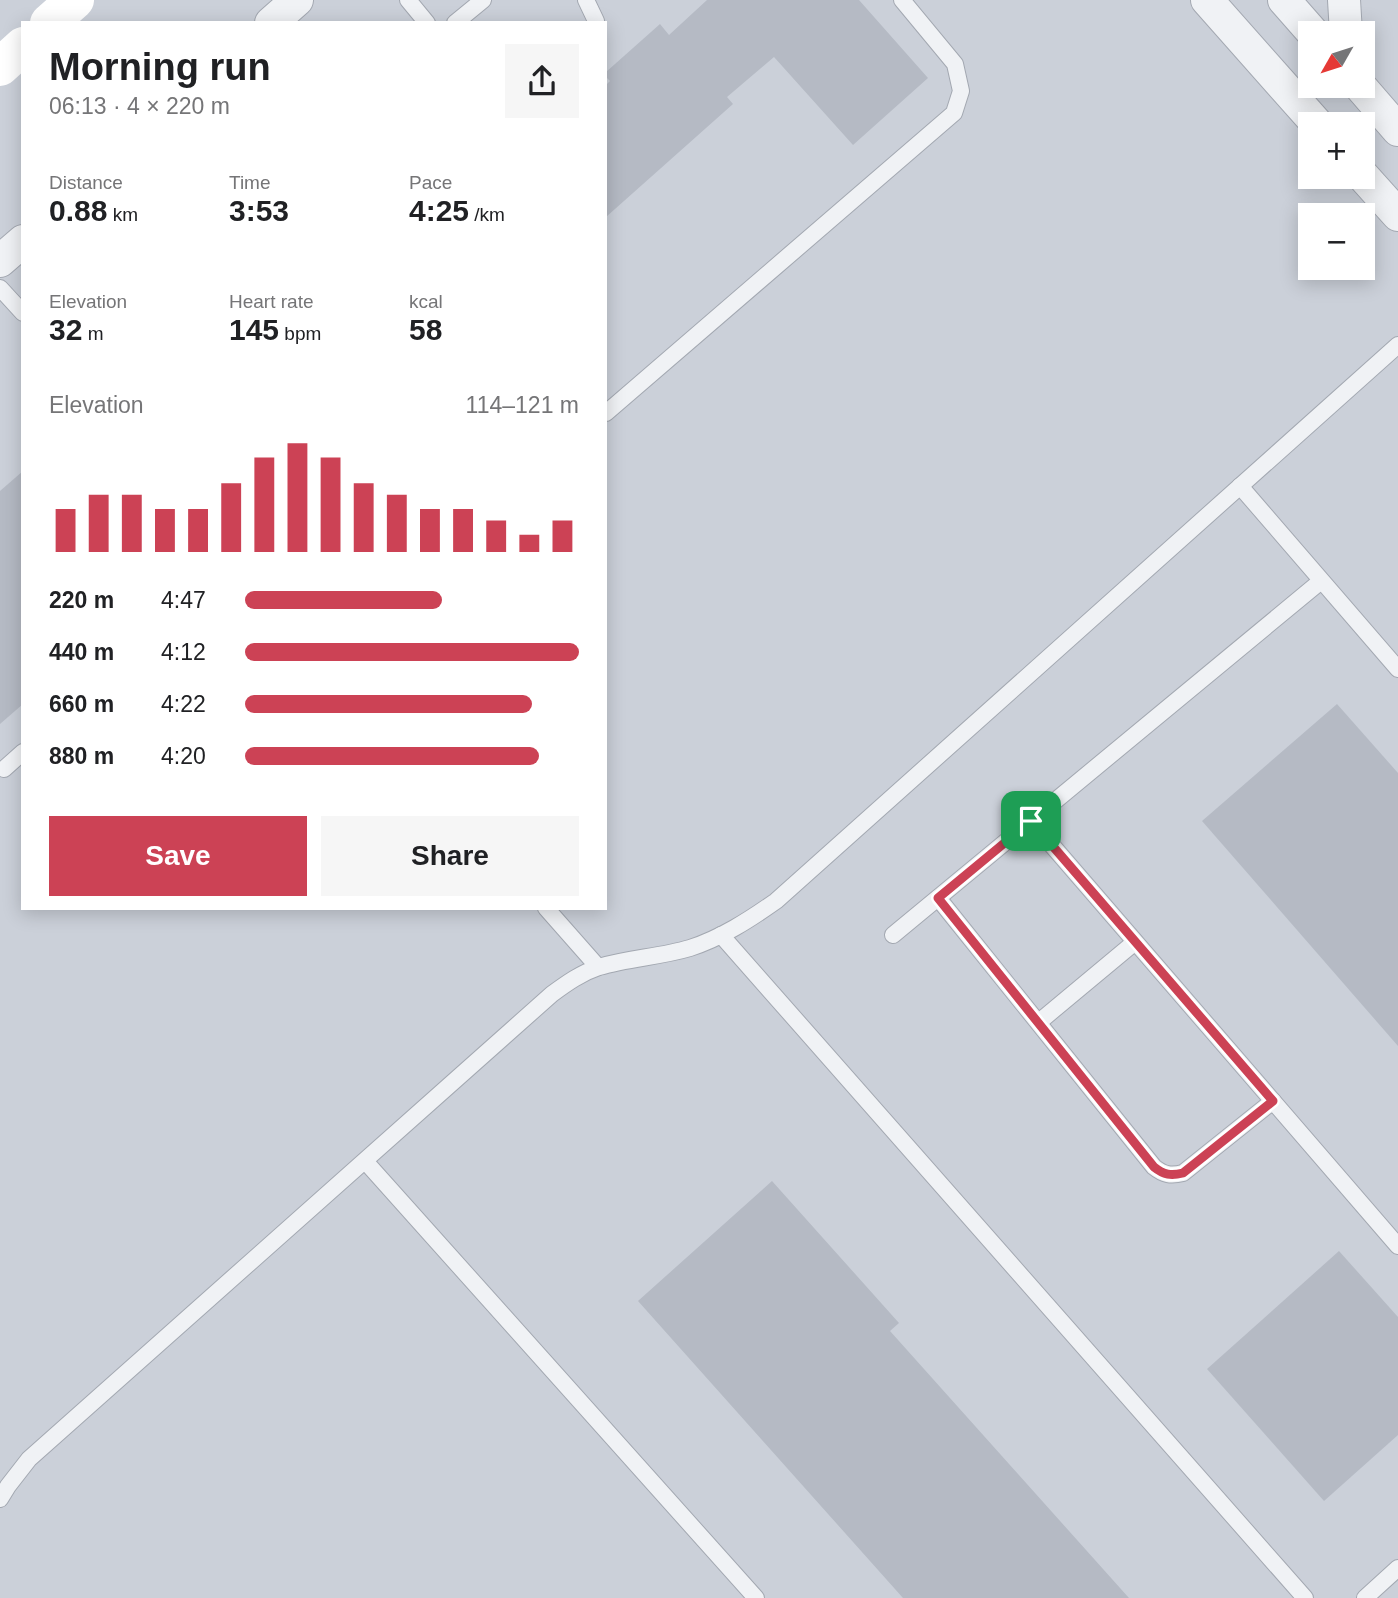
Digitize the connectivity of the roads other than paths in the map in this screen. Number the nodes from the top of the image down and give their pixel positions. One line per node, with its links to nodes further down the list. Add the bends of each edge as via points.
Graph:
1 (75, 0): 10 (main road)
2 (297, 0): 11 (street)
3 (408, 0): 12 (lane)
4 (483, 0): 13 (lane)
5 (586, 0): 14 (lane)
6 (902, 0): 29 (lane, via 955,64 961,91 954,113)
7 (1207, 0): 20 (street)
8 (1284, 0): 15 (street)
9 (1344, 0): 16 (street)
10 (52, 21)
11 (273, 21)
12 (426, 21)
13 (457, 21)
14 (596, 21)
15 (1302, 21)
16 (1345, 21)
17 (21, 48): 18 (main road)
18 (0, 66)
19 (1370, 98): 21 (street)
20 (1306, 112)
21 (1398, 130)
22 (1375, 189): 23 (street)
23 (1398, 215)
24 (21, 243): 25 (street)
25 (0, 261)
26 (0, 288): 27 (lane)
27 (21, 311)
28 (1398, 345): 30 (lane)
29 (607, 412)
30 (1240, 486): 31 (lane); 38 (lane, via 776,901)
31 (1321, 581): 32 (lane); 35 (lane)
32 (1398, 669)
33 (21, 754): 34 (lane)
34 (4, 769)
35 (1031, 821): 36 (lane); 40 (lane)
36 (938, 898): 39 (lane); 42 (lane)
37 (548, 910): 41 (lane)
38 (721, 935): 41 (lane, via 660,956); 49 (lane)
39 (892, 935)
40 (1135, 942): 42 (lane); 43 (lane)
41 (598, 967): 44 (lane, via 552,994)
42 (1039, 1022): 43 (lane, via 1162,1173 1183,1173)
43 (1273, 1101): 45 (lane)
44 (365, 1161): 46 (lane, via 29,1459); 48 (lane)
45 (1398, 1246)
46 (0, 1499)
47 (1398, 1568): 50 (lane)
48 (756, 1598)
49 (1305, 1598)
50 (1365, 1598)

